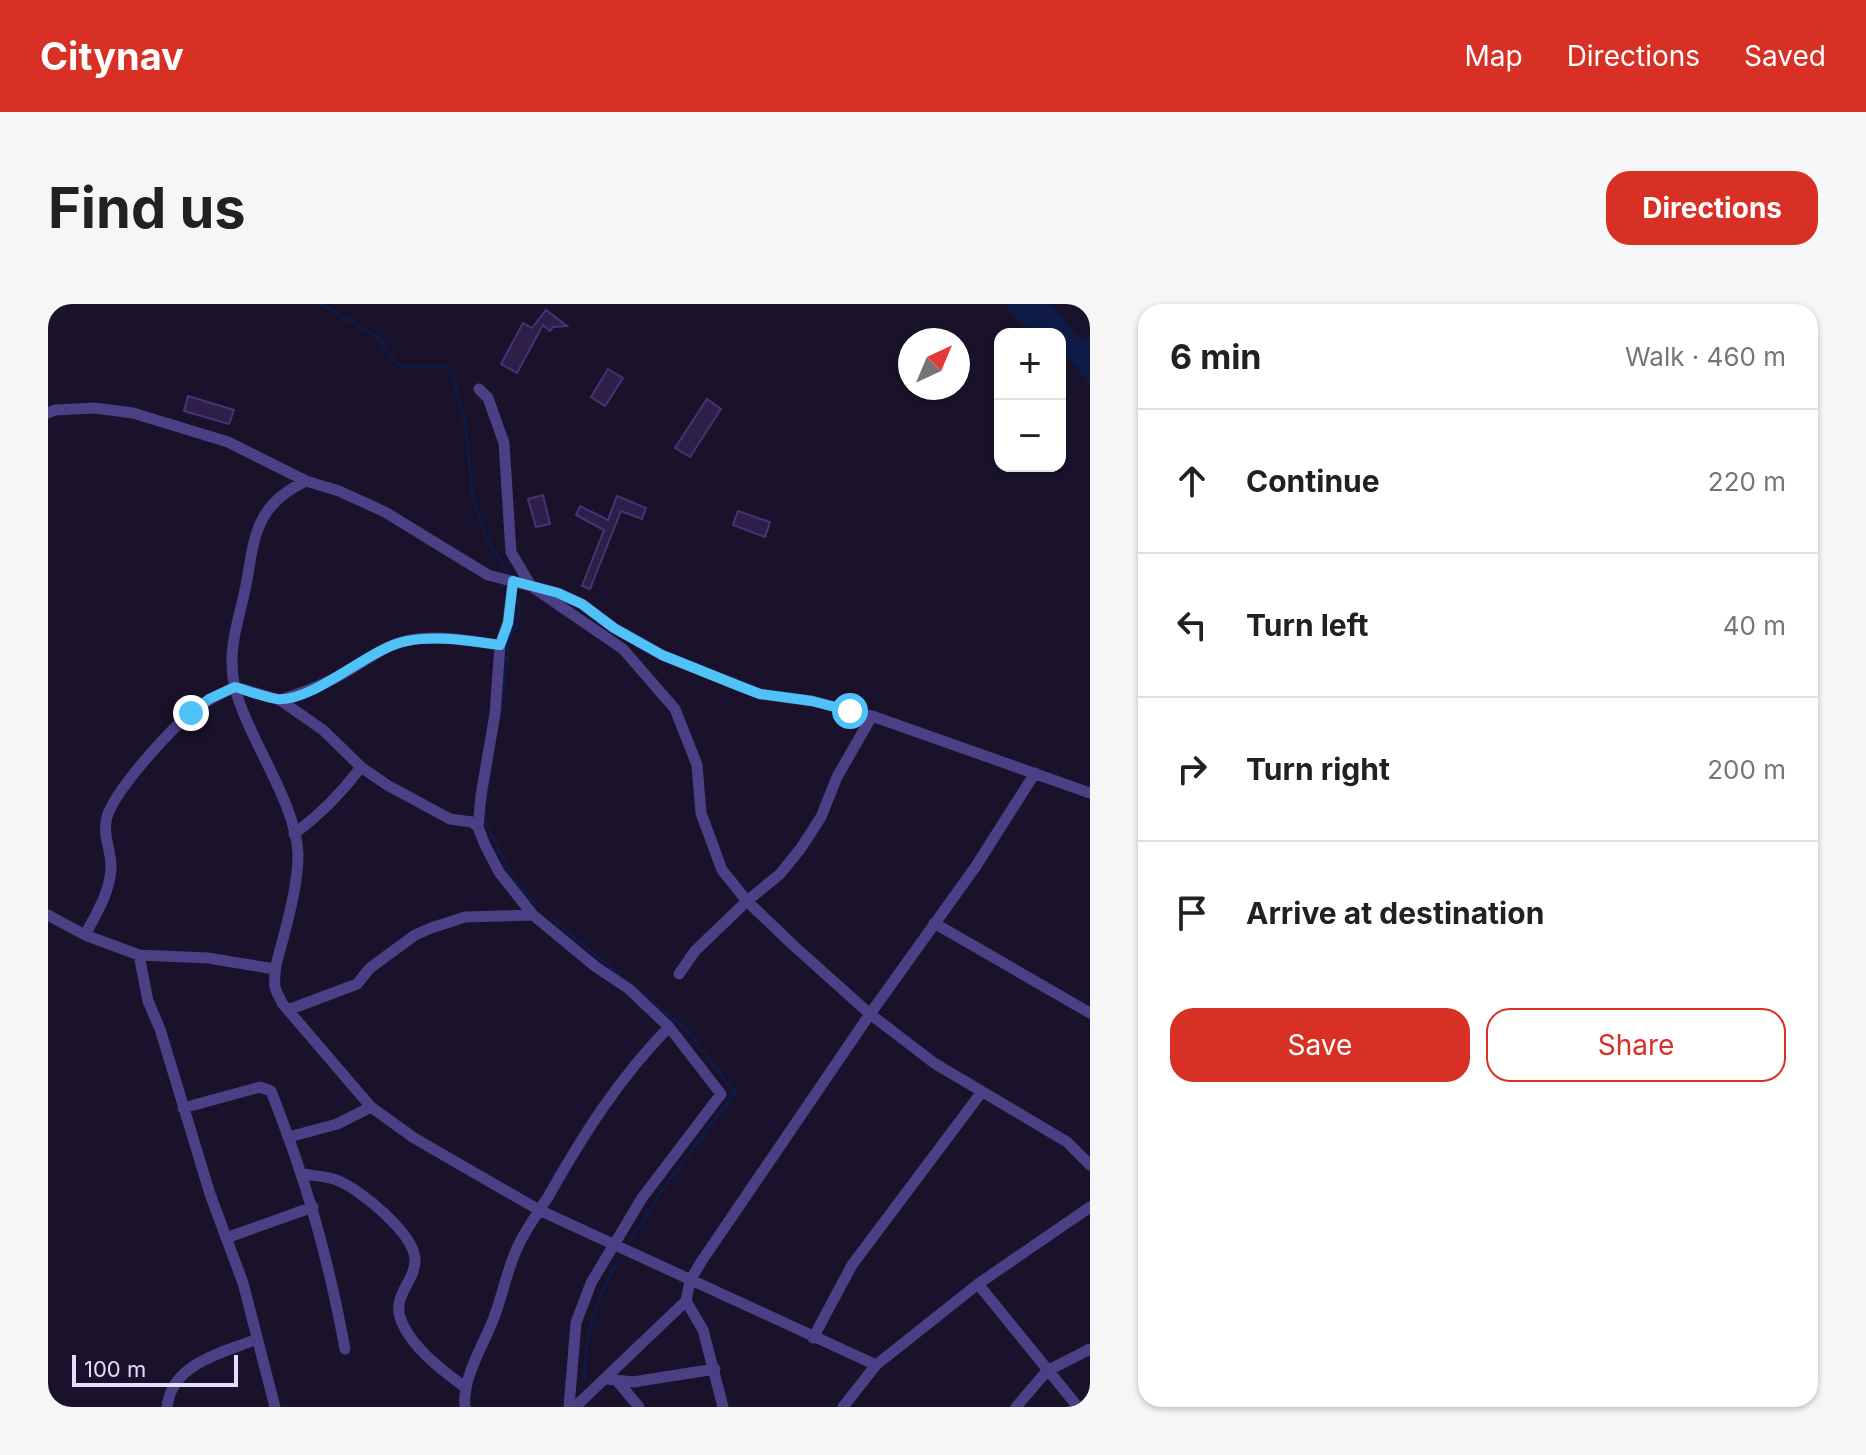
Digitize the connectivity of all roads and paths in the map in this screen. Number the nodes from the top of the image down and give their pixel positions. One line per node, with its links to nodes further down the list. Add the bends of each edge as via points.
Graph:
1 (479, 389): 5 (street, via 488,398 504,443 511,552)
2 (48, 413): 3 (street, via 95,408 133,413 228,442)
3 (306, 481): 4 (street, via 385,512 488,575); 7 (street, via 274,501 253,540 233,634)
4 (513, 581): 5 (street); 6 (street)
5 (531, 586): 9 (street, via 582,604 662,655 750,690); 15 (street, via 623,649 675,709 697,765 701,813 722,870)
6 (500, 645): 8 (street, via 441,638 404,641); 13 (street)
7 (235, 687): 8 (street); 14 (street); 19 (street, via 191,713 116,799 107,817 111,866 106,895)
8 (280, 700): 10 (street, via 323,730)
9 (872, 716): 11 (street); 15 (street, via 801,848)
10 (361, 767): 13 (street, via 450,819); 14 (street, via 331,804)
11 (1035, 773): 12 (street); 18 (street)
12 (1090, 793)
13 (478, 827): 17 (street, via 499,872)
14 (294, 834): 21 (street, via 295,883)
15 (747, 901): 22 (street); 25 (street)
16 (48, 915): 19 (street)
17 (533, 915): 23 (street, via 465,917 431,928 370,968 357,984); 26 (street)
18 (934, 923): 24 (street); 25 (street)
19 (85, 935): 20 (street)
20 (139, 955): 21 (street, via 208,958); 29 (street, via 145,991)
21 (275, 969): 23 (street, via 275,988)
22 (679, 974)
23 (288, 1010): 28 (street)
24 (1090, 1013)
25 (870, 1014): 27 (street); 38 (street)
26 (669, 1027): 35 (street, via 615,1089); 37 (street, via 721,1094 642,1198)
27 (981, 1093): 31 (street, via 1067,1142); 41 (street, via 852,1265)
28 (371, 1107): 30 (street, via 337,1124); 35 (street)
29 (183, 1108): 30 (street, via 260,1087 271,1091); 36 (street)
30 (289, 1137): 32 (street)
31 (1090, 1165)
32 (303, 1174): 33 (street); 49 (street, via 342,1182 404,1234 415,1261 398,1305 401,1319 425,1356)
33 (313, 1207): 36 (street); 43 (street)
34 (1090, 1207): 39 (street)
35 (539, 1210): 37 (street); 49 (street, via 519,1243)
36 (226, 1238): 42 (street)
37 (614, 1246): 38 (street); 53 (street, via 591,1283 576,1323)
38 (690, 1281): 40 (street); 41 (street)
39 (978, 1284): 45 (street); 47 (street)
40 (686, 1301): 46 (street, via 703,1330); 48 (street)
41 (813, 1338): 45 (street)
42 (257, 1339): 50 (street, via 188,1368 168,1394); 51 (street)
43 (345, 1349)
44 (1090, 1349): 47 (street)
45 (876, 1365): 57 (street)
46 (715, 1369): 48 (street, via 655,1380); 56 (street)
47 (1047, 1371): 58 (street); 59 (street)
48 (612, 1380): 54 (street); 55 (street)
49 (466, 1388): 52 (street)
50 (167, 1407)
51 (275, 1407)
52 (465, 1407)
53 (569, 1407)
54 (575, 1407)
55 (639, 1407)
56 (723, 1407)
57 (843, 1407)
58 (1016, 1407)
59 (1078, 1407)

